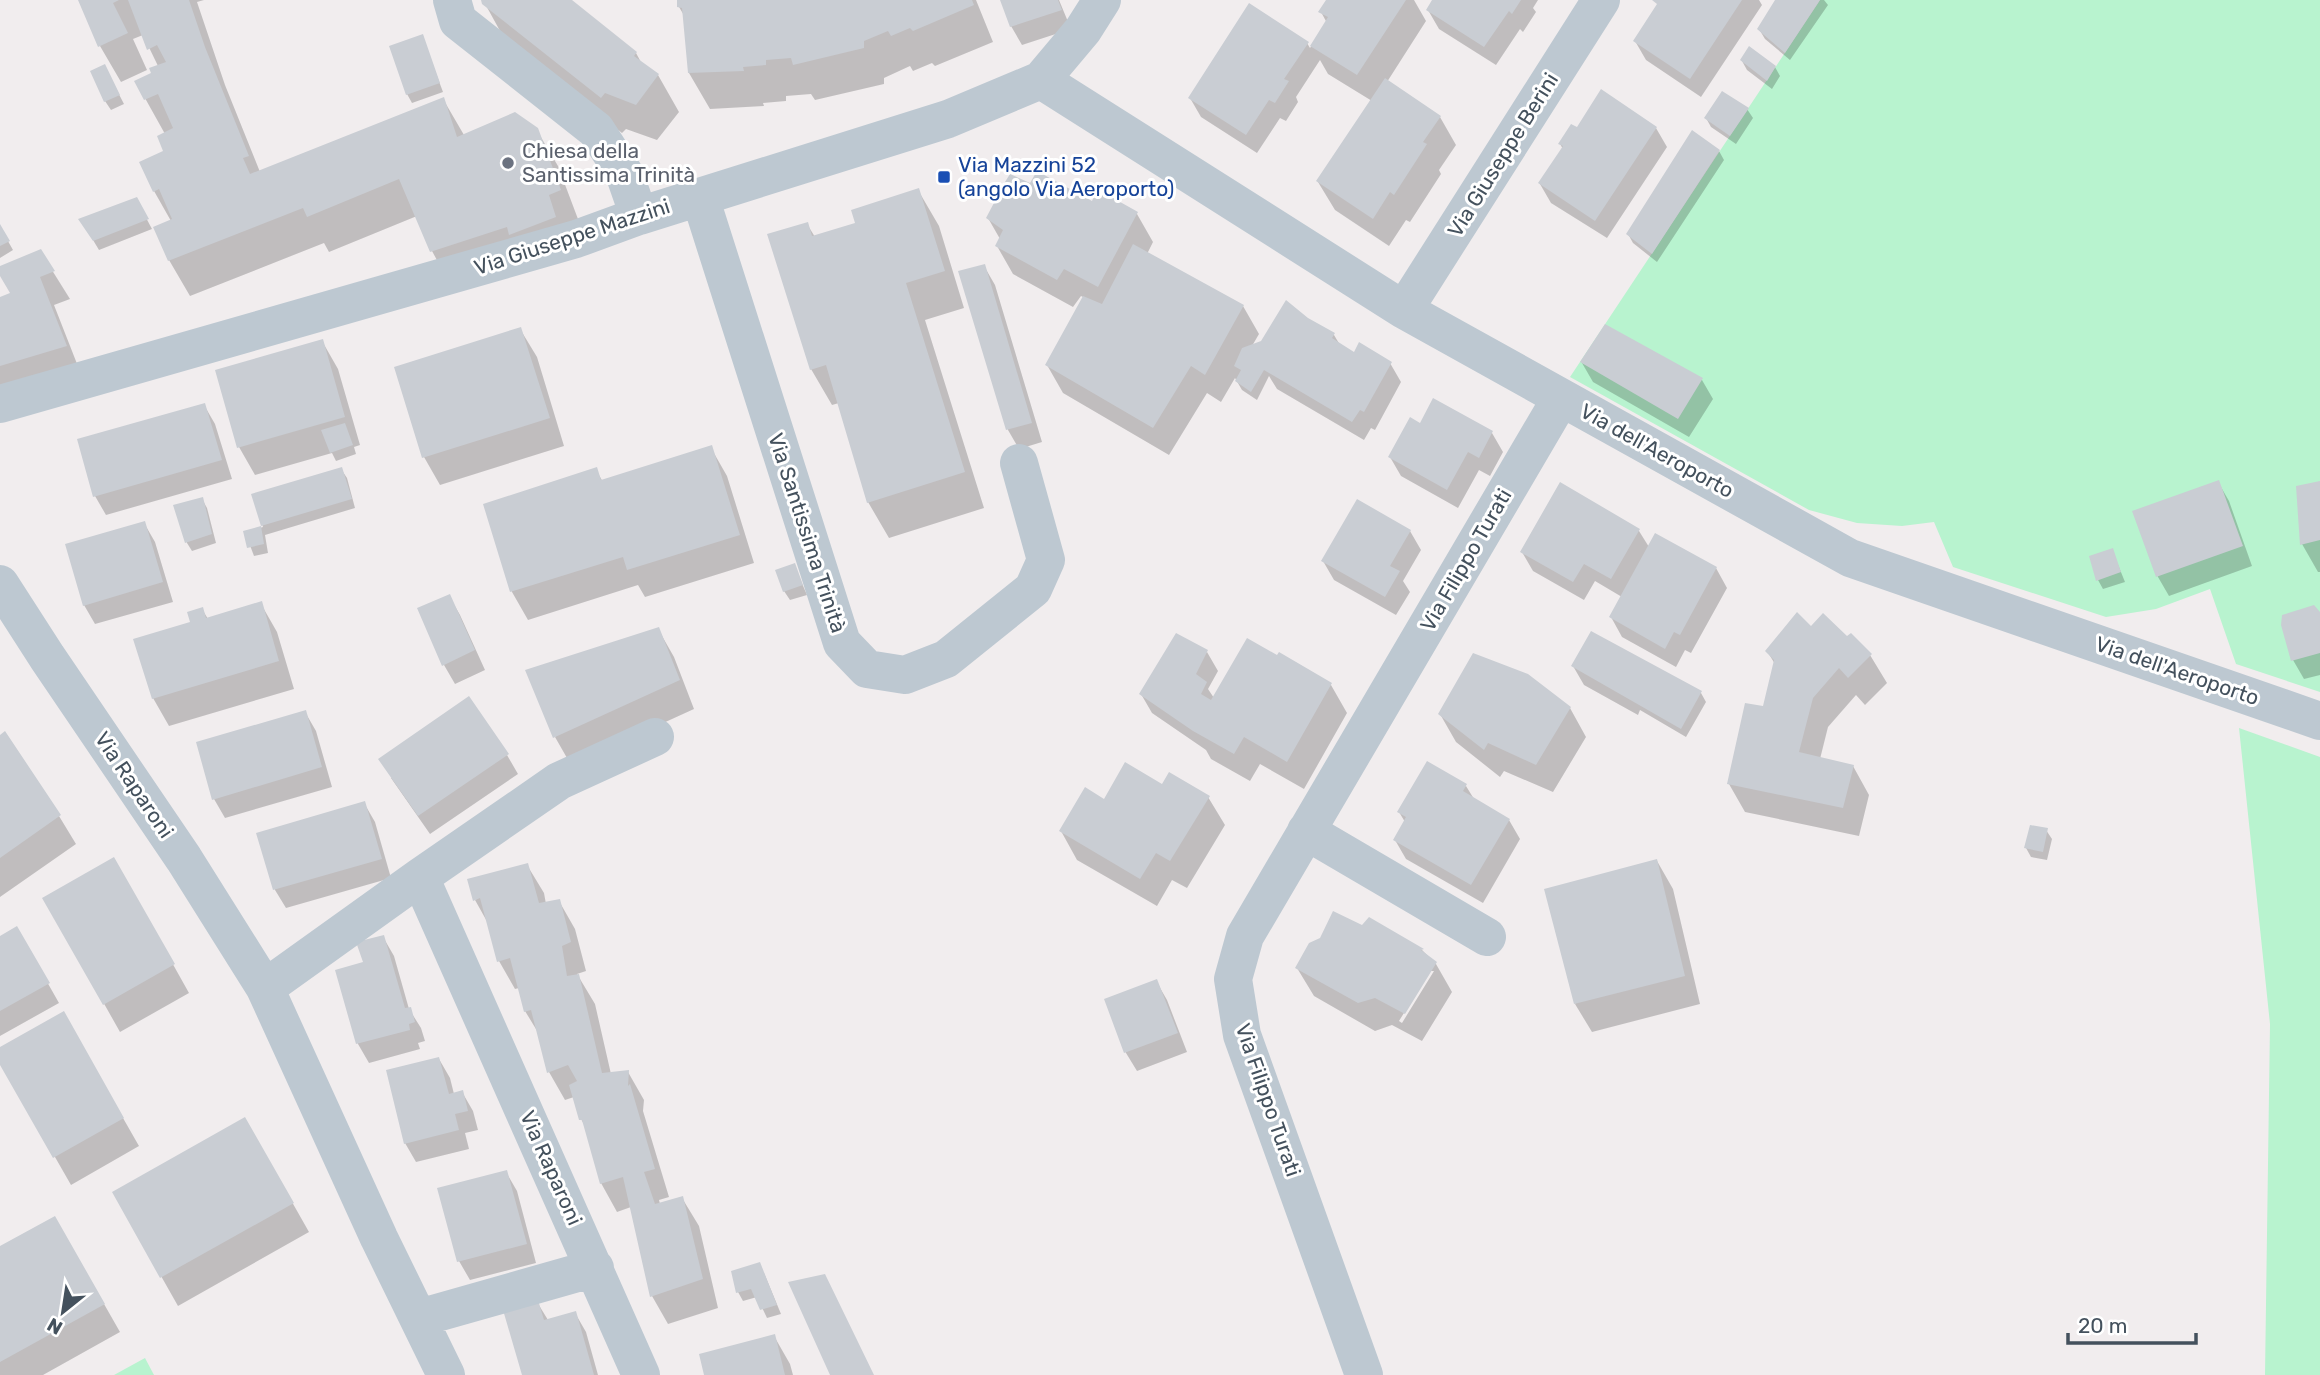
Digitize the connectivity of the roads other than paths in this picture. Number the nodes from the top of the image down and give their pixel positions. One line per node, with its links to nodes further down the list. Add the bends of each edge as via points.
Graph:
1 (452, 0): 6 (street, via 458,21 596,130 624,173)
2 (1102, 0): 4 (street, Via Giuseppe Mazzini)
3 (1601, 0): 7 (street, Via Giuseppe Berini)
4 (1041, 80): 5 (street, Via Giuseppe Mazzini, via 948,119); 7 (street, Via dell'Aeroporto)
5 (700, 197): 6 (street, Via Giuseppe Mazzini); 10 (street, Via Santissima Trinità, via 842,643 867,669 905,675 946,659 1033,589 1046,560)
6 (639, 216): 9 (street, Via Giuseppe Mazzini, via 576,239)
7 (1404, 310): 8 (street, Via dell'Aeroporto)
8 (1561, 398): 12 (street, Via dell'Aeroporto, via 1850,558); 14 (street, Via Filippo Turati)
9 (0, 404)
10 (1019, 463)
11 (0, 584): 17 (street, Via Raparoni)
12 (2320, 721)
13 (655, 737): 15 (street, via 559,781)
14 (1306, 831): 16 (street); 22 (street, Via Filippo Turati, via 1245,936 1233,979 1242,1035)
15 (420, 877): 17 (street); 18 (street, Via Raparoni)
16 (1488, 937)
17 (265, 988): 19 (street, Via Raparoni)
18 (595, 1268): 19 (street); 21 (street, Via Raparoni)
19 (419, 1318): 20 (street, Via Raparoni)
20 (446, 1375)
21 (641, 1375)
22 (1364, 1375)

